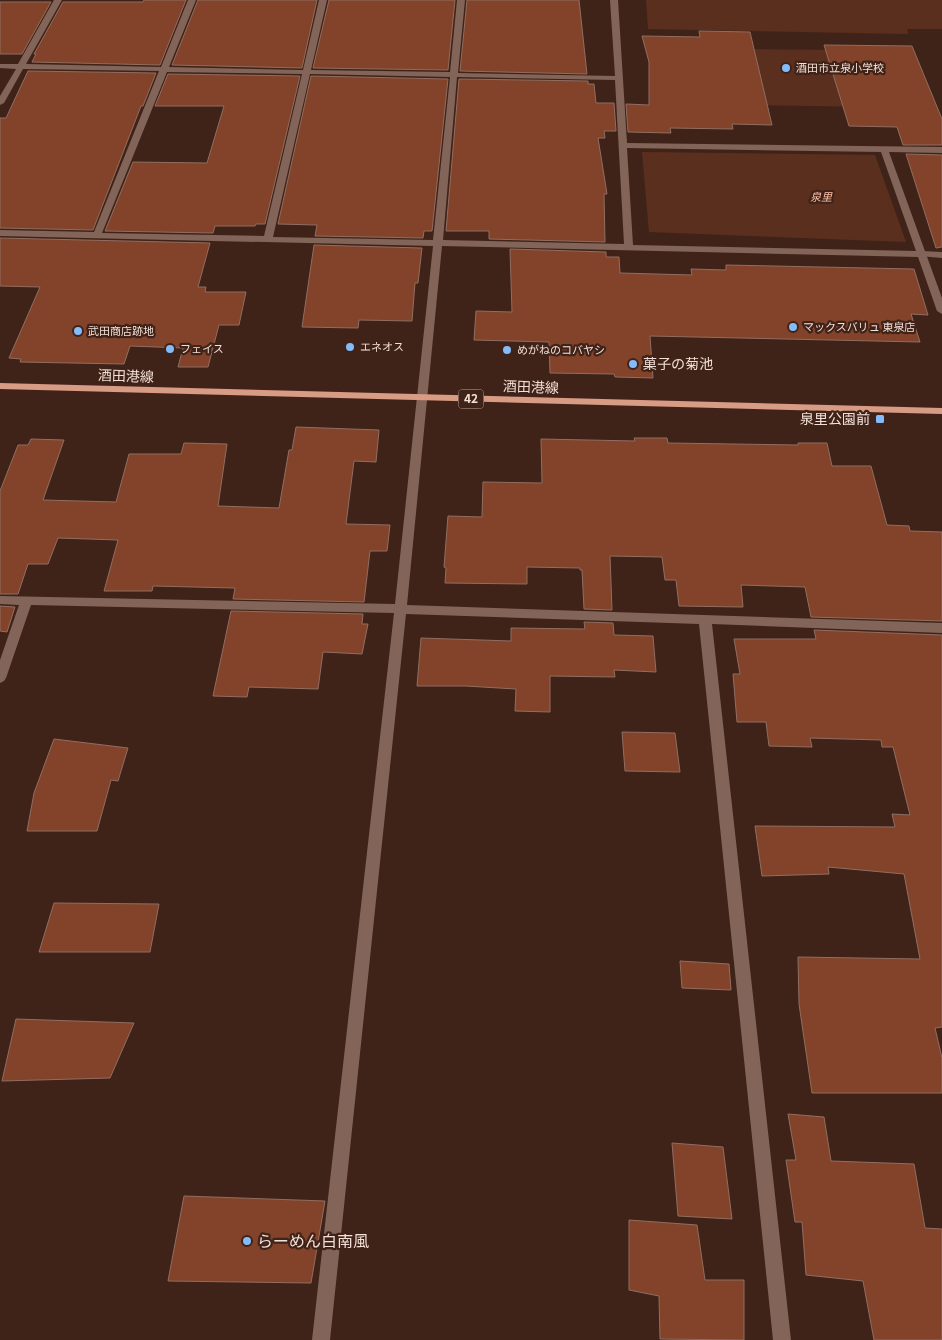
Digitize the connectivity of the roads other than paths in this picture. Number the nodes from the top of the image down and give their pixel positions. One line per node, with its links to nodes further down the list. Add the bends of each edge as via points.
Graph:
1 (58, 0): 7 (street)
2 (192, 0): 8 (street)
3 (323, 0): 9 (street)
4 (461, 0): 10 (street)
5 (614, 0): 11 (street)
6 (0, 66): 7 (street)
7 (21, 66): 8 (street); 12 (street)
8 (164, 69): 9 (street); 17 (street)
9 (306, 72): 10 (street); 18 (street)
10 (454, 75): 11 (street); 19 (street)
11 (618, 78): 13 (street)
12 (0, 103)
13 (623, 145): 14 (street); 20 (street)
14 (884, 149): 15 (street); 21 (street)
15 (942, 150)
16 (0, 233): 17 (street)
17 (97, 235): 18 (street)
18 (268, 239): 19 (street)
19 (438, 243): 20 (street); 25 (street)
20 (629, 248): 21 (street)
21 (922, 254): 22 (street); 23 (street)
22 (942, 255)
23 (942, 311)
24 (0, 386): 25 (main road, 酒田港線 / 42)
25 (423, 398): 26 (main road, 酒田港線 / 42); 29 (street)
26 (942, 411)
27 (0, 600): 28 (street)
28 (26, 601): 29 (street); 32 (street)
29 (400, 609): 30 (street); 33 (street)
30 (705, 620): 31 (street); 34 (street)
31 (942, 628)
32 (0, 678)
33 (321, 1340)
34 (782, 1340)

